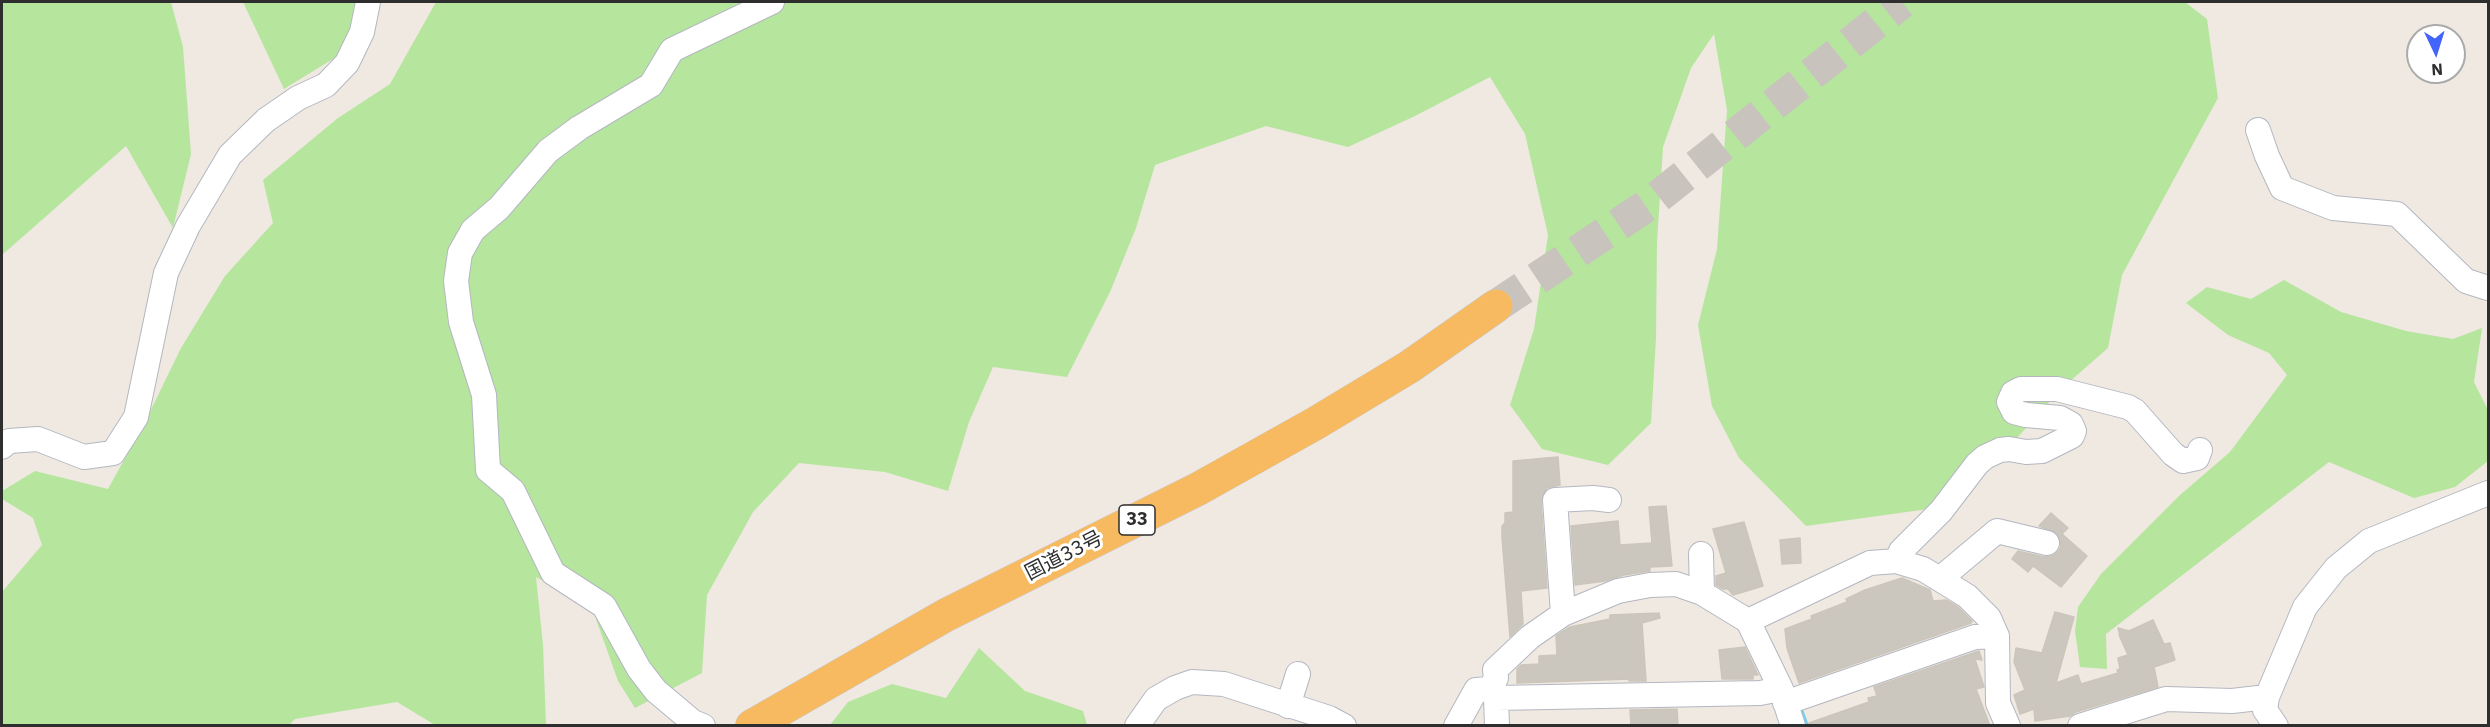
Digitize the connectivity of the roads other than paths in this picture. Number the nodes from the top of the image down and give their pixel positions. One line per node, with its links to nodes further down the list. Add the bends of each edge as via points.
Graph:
1 (368, 2): 6 (street, via 362,32 347,63 326,85 266,120 230,155 188,226 166,273 136,417 112,453 84,457 38,439 9,441)
2 (772, 2): 24 (street, via 672,50 651,85 548,151 499,208 473,230 460,253 456,281 463,331 484,395 488,470 513,491 553,573 604,606 639,669 656,691)
3 (2258, 130): 4 (street, via 2282,188 2333,208 2397,214 2466,281)
4 (2488, 288)
5 (1497, 306): 23 (highway, 国道33号 / 33, via 1409,367 1316,423 1198,489 945,615)
6 (2, 447)
7 (2200, 450): 12 (street, via 2198,458 2183,461 2128,407 2057,389 2021,389 2013,393 2009,402 2014,412 2060,418 2071,424 2072,436 2042,451 2009,449 1985,457)
8 (2488, 493): 21 (street, via 2370,540 2336,568 2305,607)
9 (1609, 500): 15 (street, via 1555,500)
10 (2047, 543): 13 (street, via 1997,531)
11 (1701, 554): 14 (street)
12 (1896, 561): 13 (street); 16 (street, via 1870,563)
13 (1941, 578): 17 (street, via 1989,618)
14 (1702, 593): 15 (street, via 1676,584 1650,585 1618,591); 16 (street)
15 (1563, 614): 19 (street, via 1530,637 1495,670)
16 (1748, 621): 20 (street)
17 (1997, 636): 20 (street, via 1975,637); 30 (street, via 1998,703)
18 (1298, 674): 22 (street)
19 (1493, 694): 20 (street); 27 (street, via 1476,690); 28 (street)
20 (1783, 696): 29 (street)
21 (2267, 697): 31 (street, via 2232,701 2166,699); 32 (street, via 2265,710)
22 (1288, 706): 25 (street, via 1224,684 1192,682 1156,699); 26 (street)
23 (759, 721)
24 (703, 726)
25 (1137, 726)
26 (1344, 726)
27 (1456, 726)
28 (1497, 726)
29 (1793, 726)
30 (2008, 726)
31 (2080, 726)
32 (2276, 726)

